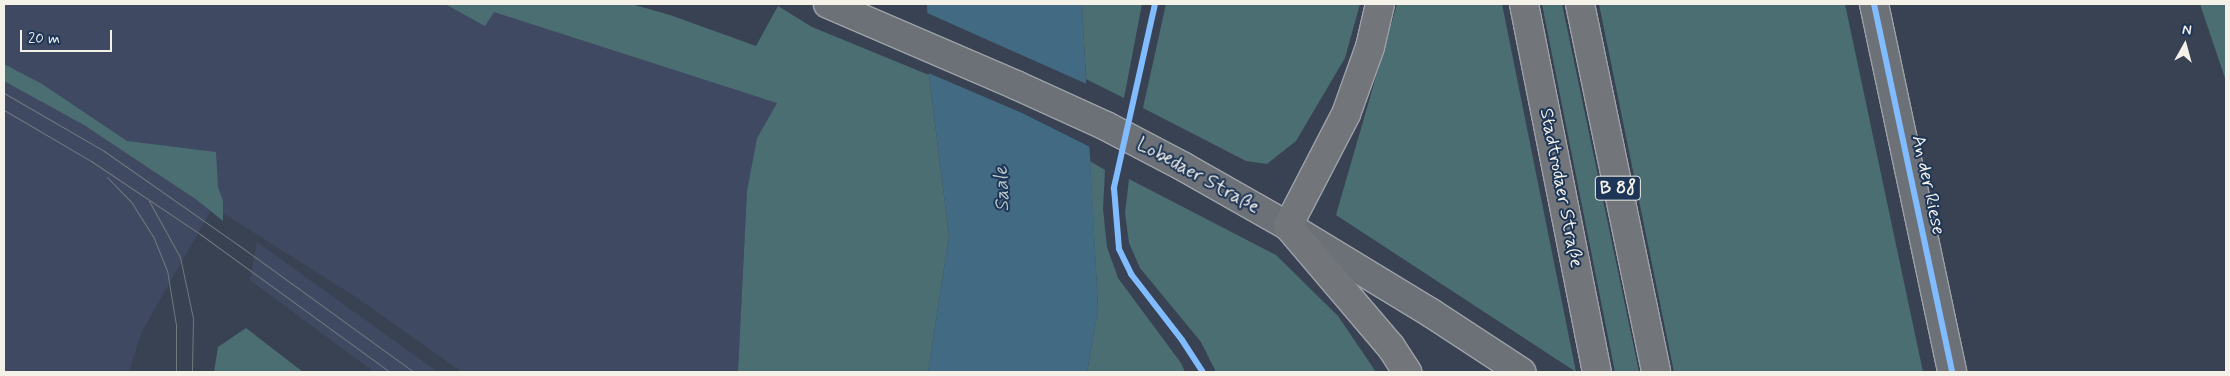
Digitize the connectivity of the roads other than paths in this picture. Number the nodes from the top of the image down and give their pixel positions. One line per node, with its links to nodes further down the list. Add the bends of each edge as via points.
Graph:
1 (828, 4): 6 (main road, Lobedaer Straße, via 1106,126)
2 (1380, 4): 6 (main road, via 1370,47 1346,114)
3 (1524, 4): 9 (main road, Stadtrodaer Straße)
4 (1580, 4): 10 (main road, B 88)
5 (1874, 4): 11 (main road, An der Riese)
6 (1288, 226): 7 (main road, via 1391,347); 8 (main road, Lobedaer Straße)
7 (1407, 372)
8 (1521, 372)
9 (1598, 372)
10 (1656, 372)
11 (1952, 372)

